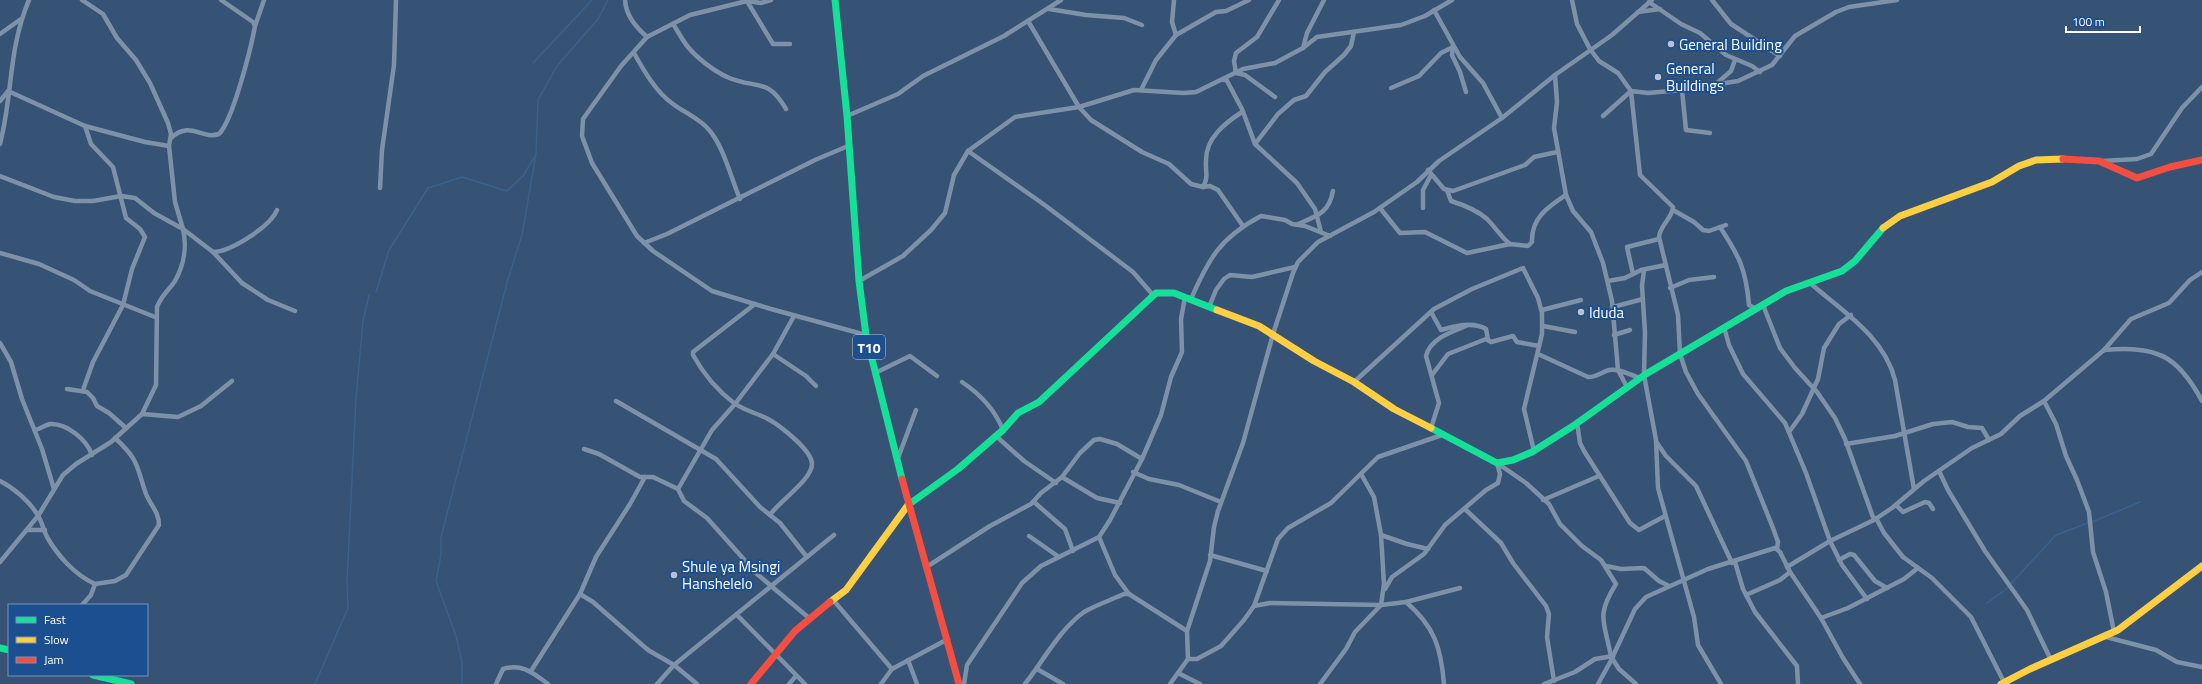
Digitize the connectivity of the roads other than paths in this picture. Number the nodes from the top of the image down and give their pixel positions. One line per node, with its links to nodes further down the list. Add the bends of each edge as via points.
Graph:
1 (29, 0): 26 (street)
2 (82, 0): 64 (street, via 103,14 117,38 136,60 162,107)
3 (221, 0): 29 (street)
4 (264, 0): 29 (street)
5 (396, 0): 77 (street, via 394,64 382,150)
6 (625, 0): 34 (street, via 631,19)
7 (771, 0): 19 (street, via 761,3)
8 (835, 0): 59 (main road, T10)
9 (1059, 0): 22 (street)
10 (1174, 0): 33 (street, via 1172,22)
11 (1249, 0): 33 (street, via 1226,11 1216,12)
12 (1278, 0): 42 (street, via 1256,37 1236,53)
13 (1324, 0): 37 (street, via 1307,33)
14 (1442, 0): 21 (street)
15 (1452, 0): 21 (street)
16 (1572, 0): 38 (street, via 1578,25)
17 (1712, 0): 40 (street, via 1731,24)
18 (1897, 0): 40 (street, via 1849,7 1836,12 1795,36)
19 (747, 1): 28 (street, via 690,14); 35 (street, via 773,44)
20 (1651, 1): 23 (street); 25 (street)
21 (1443, 6): 24 (street)
22 (1049, 9): 27 (street); 30 (street, via 1124,18)
23 (1660, 9): 25 (street); 41 (street, via 1681,24 1700,33)
24 (1434, 10): 31 (street, via 1401,25); 36 (street)
25 (1637, 12): 38 (street, via 1612,35)
26 (21, 19): 32 (street); 51 (street, via 13,49)
27 (1028, 21): 56 (street); 59 (street, via 972,53 926,75 894,96)
28 (673, 24): 34 (street); 57 (street, via 688,47 716,70 729,77 770,89 780,98)
29 (255, 26): 64 (street, via 244,74 224,129 214,136 189,130 178,131)
30 (1142, 26)
31 (1354, 32): 37 (street, via 1317,37); 66 (street, via 1351,46 1344,55 1307,95 1294,100 1278,114)
32 (0, 34)
33 (1176, 35): 49 (street, via 1156,60)
34 (647, 37): 39 (street)
35 (790, 44)
36 (1453, 46): 48 (street, via 1419,76); 53 (street, via 1452,55); 61 (street, via 1465,64 1483,83)
37 (1303, 48): 42 (street, via 1275,63)
38 (1590, 49): 44 (street); 52 (street, via 1599,61 1618,73)
39 (634, 53): 82 (street, via 660,93 705,126 713,135); 96 (street, via 621,66 583,118 581,131 585,148 598,174)
40 (1780, 56): 43 (street, via 1772,65)
41 (1735, 60): 43 (street); 46 (street, via 1732,71)
42 (1236, 72): 45 (street); 54 (street, via 1245,75)
43 (1760, 72): 46 (street, via 1738,81)
44 (1556, 75): 61 (street); 70 (street, via 1557,102 1554,124)
45 (1223, 80): 49 (street, via 1192,93); 58 (street, via 1226,78)
46 (1716, 84): 50 (street)
47 (2202, 87): 72 (street, via 2182,108 2151,154 2137,160)
48 (1391, 88)
49 (1141, 90): 56 (street)
50 (1682, 90): 52 (street, via 1648,93); 63 (street, via 1686,130)
51 (8, 91): 55 (street); 62 (street); 65 (street)
52 (1631, 91): 60 (street); 86 (street, via 1640,175 1670,202)
53 (1466, 92)
54 (1275, 96)
55 (0, 100)
56 (1079, 107): 69 (street, via 1015,117); 76 (street, via 1099,127 1152,158 1169,164 1187,181)
57 (786, 109)
58 (1242, 112): 66 (street); 76 (street, via 1220,128 1210,145 1206,160 1207,180)
59 (847, 116): 68 (main road, T10)
60 (1603, 116)
61 (1502, 118): 73 (street)
62 (85, 126): 67 (street); 81 (street, via 91,144 113,167)
63 (1710, 133)
64 (170, 138): 67 (street)
65 (0, 144)
66 (1255, 144): 87 (street, via 1297,183)
67 (169, 146): 92 (street, via 175,202)
68 (848, 146): 82 (street); 106 (main road, T10)
69 (968, 151): 106 (street, via 954,175 942,218 903,256); 110 (street, via 1133,272)
70 (1557, 152): 78 (street, via 1534,157 1525,165 1467,187); 80 (street)
71 (2202, 160): 72 (main road, via 2137,178)
72 (2099, 161): 108 (main road, via 2074,158 2036,160 1982,186 1900,216 1880,230 1848,267 1832,276)
73 (1428, 170): 74 (street); 83 (street, via 1417,182)
74 (1431, 175): 78 (street); 84 (street, via 1423,190)
75 (0, 176): 81 (street, via 54,197 75,201)
76 (1203, 187): 90 (street, via 1210,186 1218,190)
77 (380, 188)
78 (1447, 190): 97 (street, via 1451,201 1484,217)
79 (1333, 191): 87 (street, via 1328,208)
80 (1566, 195): 97 (street, via 1546,208 1532,230 1530,244 1526,247); 107 (street, via 1573,211 1591,232)
81 (121, 196): 92 (street, via 135,198 154,213); 115 (street, via 126,218 140,229 145,237 132,269)
82 (740, 199): 96 (street)
83 (1380, 208): 94 (street); 97 (street, via 1399,232 1425,232 1467,253)
84 (1423, 208)
85 (277, 210): 98 (street, via 262,229 225,250)
86 (1673, 210): 91 (street, via 1703,230); 95 (street, via 1661,228)
87 (1318, 214): 88 (street); 93 (street)
88 (1298, 224): 90 (street, via 1262,216); 93 (street)
89 (1726, 225): 91 (street)
90 (1243, 226): 111 (street, via 1216,250)
91 (1720, 227): 116 (street, via 1744,269)
92 (183, 229): 98 (street); 127 (street, via 185,249 182,264 175,281 161,297)
93 (1321, 232): 94 (street)
94 (1330, 236): 101 (street, via 1312,246)
95 (1660, 239): 100 (street); 104 (street, via 1627,247)
96 (644, 243): 114 (street, via 673,266 712,291)
97 (1510, 244)
98 (213, 252): 122 (street, via 242,282 268,300)
99 (0, 253): 115 (street, via 39,264)
100 (1666, 265): 102 (street); 109 (street)
101 (1295, 267): 118 (street, via 1252,277 1230,275 1216,290); 133 (street)
102 (1644, 270): 104 (street); 112 (street)
103 (2202, 272): 139 (street, via 2190,280 2169,303 2131,319)
104 (1633, 274): 107 (street)
105 (1714, 277): 109 (street, via 1689,280)
106 (859, 281): 134 (main road, T10)
107 (1608, 281): 119 (street)
108 (1810, 283): 117 (main road, via 1795,287); 125 (street)
109 (1670, 288): 142 (street, via 1678,315)
110 (1153, 295): 111 (main road, via 1165,292); 166 (main road, via 1087,359 1039,402 1018,414)
111 (1188, 298): 118 (main road); 179 (street, via 1181,319 1182,352 1161,415)
112 (1643, 299): 119 (street); 147 (street, via 1645,358)
113 (1582, 300): 121 (street)
114 (754, 304): 126 (street); 159 (street, via 693,354 716,387)
115 (123, 305): 127 (street); 155 (street, via 93,362)
116 (1749, 305): 120 (street); 124 (street)
117 (1763, 305): 120 (main road); 153 (street, via 1780,348)
118 (1209, 307): 133 (main road, via 1252,322)
119 (1613, 307): 135 (street)
120 (1756, 309): 124 (main road)
121 (1542, 310): 123 (street, via 1529,277 1522,268 1452,299); 129 (street)
122 (296, 311)
123 (1431, 312): 128 (street, via 1442,330 1452,326); 150 (street)
124 (1748, 314): 130 (main road)
125 (1851, 314): 153 (street, via 1840,324 1824,348 1820,372); 168 (street, via 1877,344 1890,364)
126 (794, 316): 134 (street); 140 (street)
127 (155, 317): 161 (street, via 156,385)
128 (1466, 326): 136 (street, via 1485,328); 145 (street, via 1438,339 1427,350 1426,356)
129 (1543, 326): 132 (street); 138 (street)
130 (1724, 327): 142 (main road); 167 (street, via 1729,345 1743,374 1781,418)
131 (1630, 330): 135 (street)
132 (1575, 332)
133 (1273, 334): 150 (main road, via 1314,361); 196 (street, via 1243,443)
134 (866, 335): 144 (main road, T10)
135 (1614, 335): 143 (street)
136 (1488, 339): 138 (street, via 1491,342 1513,336 1517,342); 145 (street, via 1448,354)
137 (0, 343): 165 (street, via 11,362)
138 (1539, 346): 141 (street)
139 (2104, 350): 157 (street); 158 (street, via 2135,348 2164,356 2190,379)
140 (773, 354): 151 (street, via 806,376); 159 (street)
141 (1538, 354): 143 (street, via 1590,378 1610,370); 177 (street, via 1524,409)
142 (1680, 354): 147 (main road); 213 (street, via 1693,386 1746,461 1778,542)
143 (1618, 370): 147 (street); 152 (street)
144 (875, 373): 146 (street, via 910,356); 180 (main road, T10)
145 (1432, 375): 164 (street, via 1439,403)
146 (938, 376)
147 (1642, 376): 152 (main road); 172 (street)
148 (232, 381): 161 (street, via 200,406 178,417)
149 (962, 382): 166 (street, via 984,401 999,420)
150 (1354, 382): 164 (main road, via 1394,409)
151 (816, 386)
152 (1627, 387): 162 (main road)
153 (1813, 388): 167 (street, via 1802,414); 174 (street, via 1830,410)
154 (67, 389): 155 (street)
155 (83, 390): 163 (street, via 91,395 97,406 109,412)
156 (616, 401): 175 (street)
157 (2044, 401): 173 (street, via 2020,416 2001,434); 248 (street, via 2056,424 2089,512 2093,552 2106,592)
158 (2202, 401)
159 (735, 404): 175 (street, via 718,423); 201 (street, via 768,420 795,439 804,448 812,463 800,484)
160 (916, 410): 180 (street)
161 (142, 414): 163 (street)
162 (1577, 422): 177 (main road); 185 (street, via 1582,447)
163 (126, 428): 171 (street)
164 (1431, 428): 169 (main road)
165 (35, 430): 178 (street, via 51,424 60,426 83,440 89,446); 190 (street)
166 (1003, 430): 170 (main road)
167 (1789, 432): 211 (street)
168 (1904, 434): 173 (street, via 1933,424 1952,422 1965,427 1983,428); 174 (street); 192 (street)
169 (1442, 435): 181 (main road); 184 (street, via 1378,457)
170 (996, 436): 189 (street, via 1029,466); 194 (main road, via 955,471)
171 (115, 438): 178 (street); 229 (street, via 135,460 146,494 157,513 159,525 126,574 115,581)
172 (1656, 440): 203 (street, via 1657,480); 220 (street, via 1666,456 1696,486)
173 (1989, 440): 182 (street, via 1972,448)
174 (1846, 444): 204 (street)
175 (701, 449): 191 (street); 201 (street, via 716,459)
176 (584, 450): 186 (street, via 599,454 640,477)
177 (1534, 451): 181 (main road)
178 (92, 455): 190 (street, via 68,470)
179 (1142, 459): 183 (street); 187 (street, via 1117,444 1096,440 1080,453)
180 (897, 460): 194 (main road, T10)
181 (1497, 463): 193 (street); 199 (street, via 1500,480)
182 (1939, 471): 192 (street); 253 (street, via 1985,551 2009,582 2039,631)
183 (1134, 472): 196 (street, via 1149,479 1179,485); 197 (street)
184 (1361, 474): 207 (street, via 1374,497); 226 (street, via 1331,503 1282,533)
185 (1599, 476): 193 (street); 203 (street, via 1634,528 1643,528)
186 (645, 477): 191 (street, via 660,479); 235 (street, via 596,558)
187 (1062, 477): 189 (street); 197 (street, via 1090,495)
188 (0, 481): 202 (street, via 23,499)
189 (1056, 483): 195 (street, via 1041,493)
190 (54, 489): 202 (street)
191 (678, 489): 231 (street, via 684,501 707,518 756,574)
192 (1914, 489): 198 (street)
193 (1543, 500): 222 (street, via 1549,504 1560,524)
194 (910, 502): 221 (main road, T10); 239 (main road, via 857,577)
195 (1034, 502): 214 (street, via 1067,532); 221 (street, via 990,526)
196 (1221, 502): 215 (street)
197 (1120, 503): 210 (street)
198 (1896, 505): 200 (street, via 1903,512 1925,502 1930,503); 204 (street)
199 (1465, 509): 212 (street, via 1442,528); 264 (street, via 1501,543 1548,610 1548,637)
200 (1933, 509)
201 (770, 515): 216 (street, via 780,523)
202 (38, 516): 205 (street); 206 (street)
203 (1665, 516): 228 (street)
204 (1875, 519): 211 (street); 225 (street, via 1908,562)
205 (27, 530): 206 (street); 219 (street)
206 (45, 530): 229 (street, via 52,545 75,572)
207 (1381, 534): 212 (street); 234 (street)
208 (834, 535): 216 (street)
209 (1029, 536): 217 (street)
210 (1099, 537): 214 (street); 236 (street, via 1115,575)
211 (1830, 541): 218 (street); 224 (street)
212 (1428, 548): 234 (street, via 1424,554 1392,577)
213 (1777, 549): 220 (street, via 1770,549); 224 (street)
214 (1073, 551): 217 (street)
215 (1210, 555): 226 (street); 247 (street)
216 (807, 557): 231 (street)
217 (1059, 557): 277 (street, via 1041,566 1018,589 966,665)
218 (1839, 560): 233 (street, via 1850,554 1854,555 1875,581); 238 (street)
219 (0, 562)
220 (1734, 563): 228 (street, via 1708,570); 237 (street)
221 (928, 566): 250 (main road, T10)
222 (1606, 566): 230 (street, via 1616,569 1644,568 1659,581); 252 (street, via 1616,582 1606,600 1602,618)
223 (2202, 566): 248 (main road)
224 (1787, 567): 227 (street)
225 (1918, 568): 233 (street, via 1909,577); 265 (street, via 1932,578 1971,617)
226 (1268, 571): 243 (street)
227 (1790, 572): 237 (street, via 1780,580); 246 (street)
228 (1683, 581): 230 (street); 287 (street, via 1694,617 1698,645)
229 (95, 584): 241 (street, via 91,595)
230 (1670, 586): 252 (street, via 1646,597 1638,604)
231 (772, 587): 244 (street); 245 (street)
232 (1460, 588): 240 (street)
233 (1887, 588): 238 (street)
234 (1383, 592): 242 (street)
235 (580, 594): 256 (street, via 593,602 648,650); 260 (street)
236 (1130, 594): 247 (street); 259 (street, via 1124,594 1082,614 1056,641)
237 (1746, 595): 288 (street, via 1762,621 1795,661)
238 (1867, 598): 246 (street)
239 (834, 601): 245 (main road); 258 (street)
240 (1406, 602): 242 (street); 283 (street, via 1423,618 1435,637 1441,655)
241 (83, 604)
242 (1381, 605): 243 (street, via 1338,603); 282 (street, via 1355,632)
243 (1254, 606): 254 (street, via 1221,646 1197,659)
244 (737, 615): 251 (street); 256 (street)
245 (809, 618): 251 (main road)
246 (1821, 618): 289 (street)
247 (1187, 632): 254 (street)
248 (2114, 632): 249 (main road)
249 (2106, 637): 253 (main road); 257 (street, via 2156,650 2177,662)
250 (948, 639): 255 (street); 276 (main road, T10)
251 (776, 655): 263 (street); 271 (main road)
252 (1612, 657): 264 (street, via 1595,659); 285 (street); 286 (street)
253 (2050, 658): 265 (main road)
254 (1188, 659): 261 (street)
255 (908, 660): 258 (street); 275 (street)
256 (674, 665): 269 (street); 270 (street)
257 (2202, 667)
258 (892, 669): 274 (street)
259 (1037, 669): 278 (street); 279 (street)
260 (531, 671): 267 (street, via 519,666 503,669); 268 (street)
261 (1178, 674): 280 (street); 281 (street)
262 (97, 676): 266 (main road)
263 (796, 676): 272 (street); 273 (street)
264 (1554, 681): 284 (street)
265 (2003, 683)
266 (131, 684)
267 (496, 684)
268 (548, 684)
269 (658, 684)
270 (697, 684)
271 (751, 684)
272 (789, 684)
273 (805, 684)
274 (881, 684)
275 (918, 684)
276 (958, 684)
277 (964, 684)
278 (1025, 684)
279 (1063, 684)
280 (1170, 684)
281 (1200, 684)
282 (1320, 684)
283 (1444, 684)
284 (1544, 684)
285 (1598, 684)
286 (1636, 684)
287 (1721, 684)
288 (1798, 684)
289 (1860, 684)

